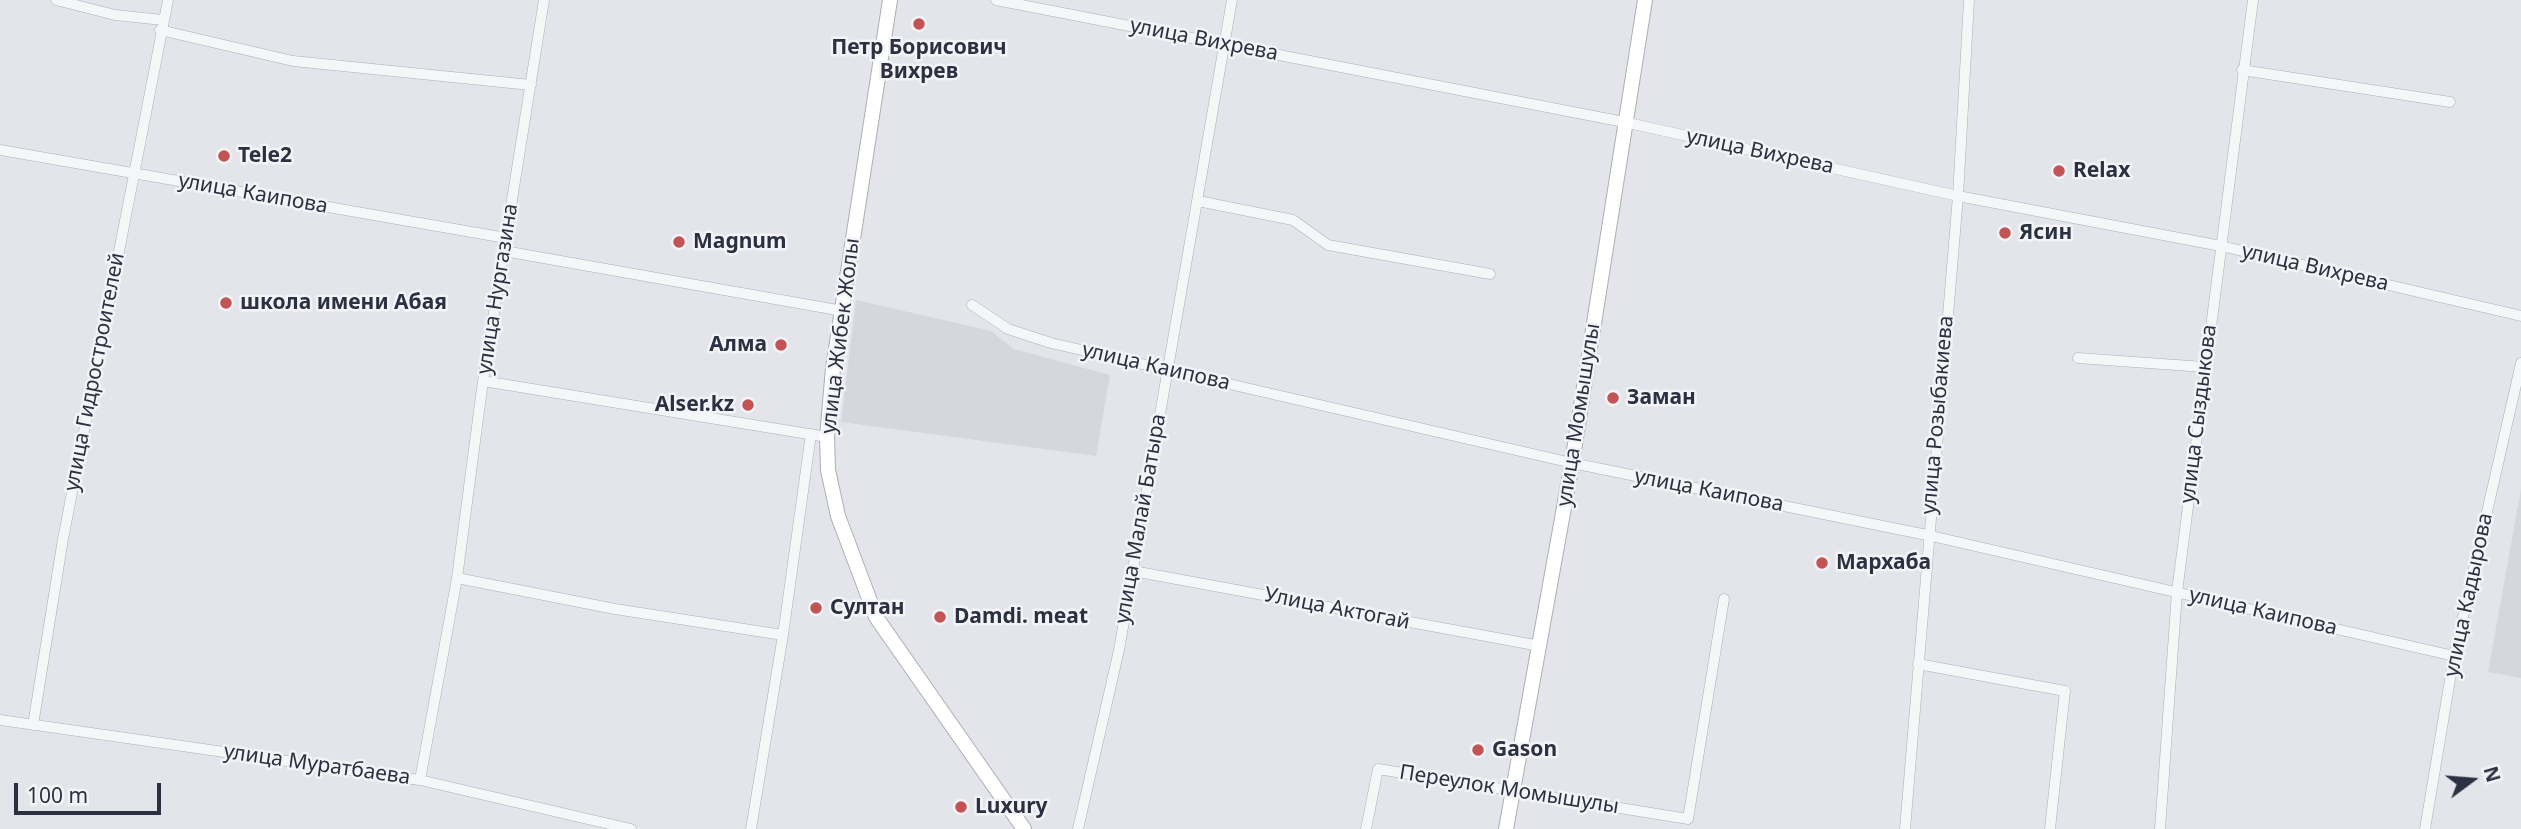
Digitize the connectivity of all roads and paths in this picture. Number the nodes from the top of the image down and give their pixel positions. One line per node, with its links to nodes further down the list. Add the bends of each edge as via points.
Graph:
1 (56, 0): 10 (street)
2 (168, 0): 10 (street, улица Гидростроителей)
3 (544, 0): 13 (street, улица Нургазина)
4 (890, 0): 25 (main road, улица Жибек Жолы)
5 (996, 0): 11 (street, улица Вихрева)
6 (1232, 0): 11 (street, улица Малай Батыра)
7 (1645, 0): 15 (main road, улица Момышулы)
8 (1969, 0): 18 (street, улица Розыбакиева)
9 (2253, 0): 12 (street, улица Сыздыкова)
10 (162, 25): 13 (street, via 293,61); 17 (street, улица Гидростроителей)
11 (1225, 44): 15 (street, улица Вихрева); 19 (street, улица Малай Батыра)
12 (2242, 70): 14 (street); 21 (street, улица Сыздыкова)
13 (531, 85): 20 (street, улица Нургазина)
14 (2450, 102)
15 (1624, 122): 18 (street, улица Вихрева); 34 (main road, улица Момышулы)
16 (0, 150): 17 (street, улица Каипова)
17 (132, 173): 20 (street, улица Каипова); 45 (street, улица Гидростроителей)
18 (1958, 196): 21 (street, улица Вихрева); 35 (street, улица Розыбакиева)
19 (1198, 201): 23 (street, via 1293,220 1328,245); 30 (street, улица Малай Батыра)
20 (506, 238): 22 (street, улица Нургазина)
21 (2221, 246): 26 (street, улица Вихрева); 29 (street, улица Сыздыкова)
22 (504, 251): 25 (street); 31 (street, улица Нургазина)
23 (1490, 274)
24 (972, 306): 30 (street, улица Каипова, via 1008,329 1051,343)
25 (843, 311): 33 (main road, улица Жибек Жолы, via 832,368)
26 (2521, 316)
27 (2078, 358): 29 (street)
28 (2521, 363): 42 (street, улица Кадырова)
29 (2204, 367): 38 (street, улица Сыздыкова)
30 (1167, 369): 34 (street, улица Каипова); 36 (street, улица Малай Батыра)
31 (483, 381): 32 (street); 37 (street, улица Нургазина)
32 (811, 434): 33 (street); 40 (street)
33 (827, 437): 50 (main road, улица Жибек Жолы, via 828,470 838,516 876,617)
34 (1572, 463): 35 (street, улица Каипова); 41 (main road, улица Момышулы)
35 (1927, 535): 38 (street, улица Каипова); 43 (street, улица Розыбакиева)
36 (1133, 571): 41 (street, Улица Актогай); 51 (street, улица Малай Батыра)
37 (457, 578): 40 (street); 46 (street, улица Нургазина)
38 (2177, 592): 42 (street, улица Каипова); 56 (street, улица Сыздыкова)
39 (1724, 599): 47 (street, Переулок Момышулы, via 1688,819)
40 (783, 635): 49 (street)
41 (1540, 646): 47 (main road, улица Момышулы)
42 (2454, 656): 57 (street, улица Кадырова)
43 (1918, 664): 54 (street, улица Розыбакиева); 55 (street, via 2065,691)
44 (0, 720): 45 (street, улица Муратбаева)
45 (33, 725): 46 (street, улица Муратбаева)
46 (420, 780): 48 (street, улица Муратбаева)
47 (1513, 792): 52 (street, Переулок Момышулы, via 1378,769); 53 (main road, улица Момышулы)
48 (631, 829)
49 (751, 829)
50 (1024, 829)
51 (1078, 829)
52 (1366, 829)
53 (1506, 829)
54 (1905, 829)
55 (2050, 829)
56 (2160, 829)
57 (2425, 829)

